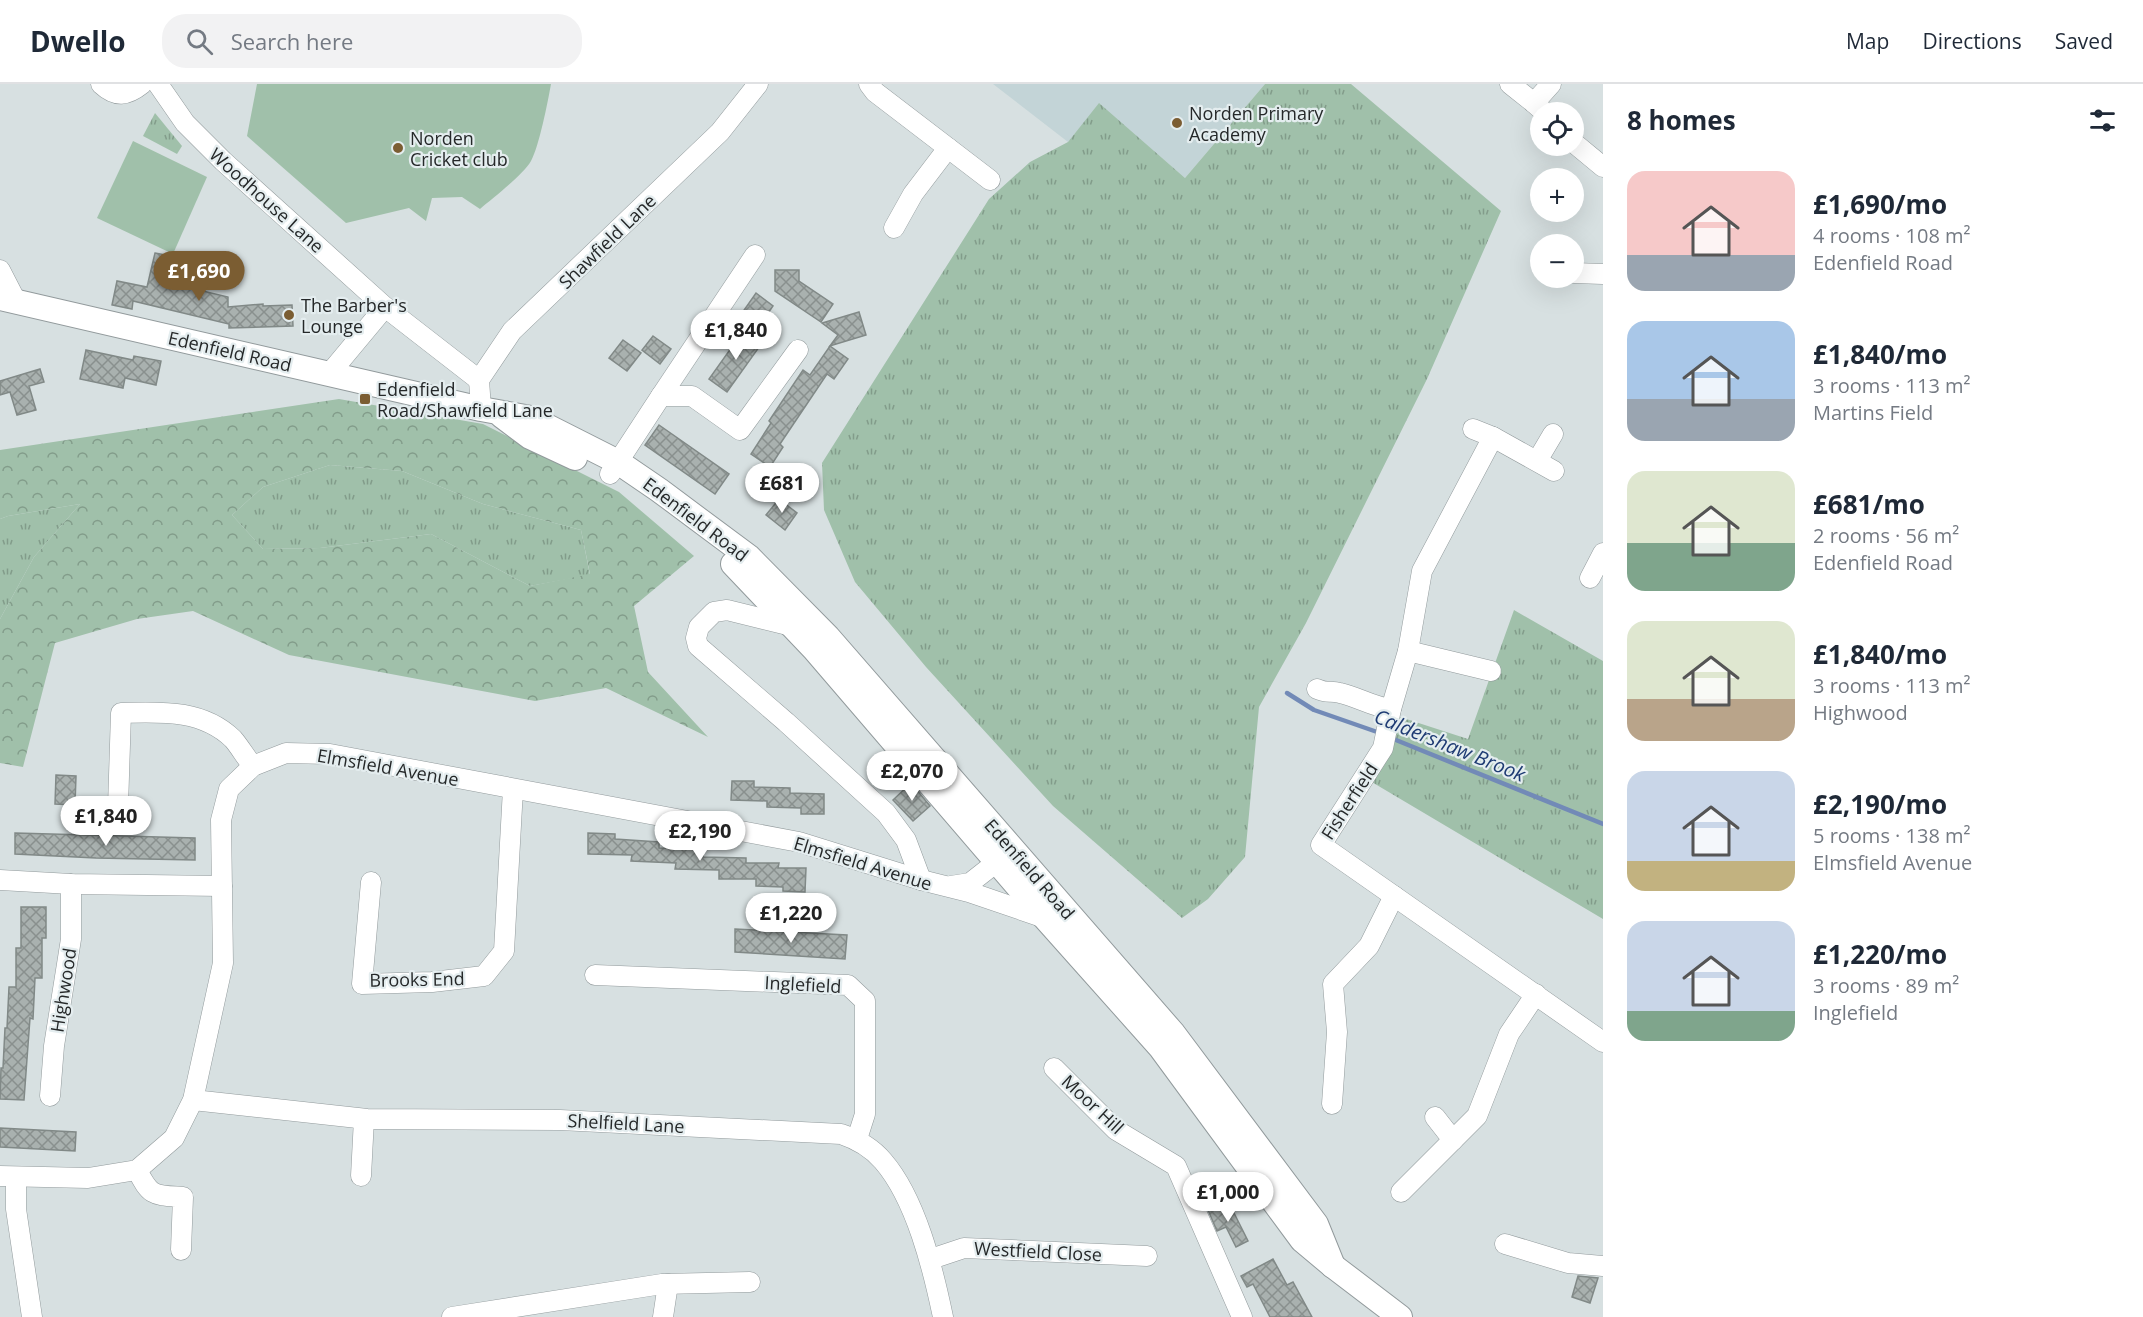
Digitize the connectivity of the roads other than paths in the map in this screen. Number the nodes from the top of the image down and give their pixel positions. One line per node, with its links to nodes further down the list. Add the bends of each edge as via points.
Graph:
1 (101, 84): 2 (street, via 109,91 124,94)
2 (142, 84)
3 (158, 84): 20 (street, Woodhouse Lane, via 199,138)
4 (758, 84): 23 (street, Shawfield Lane, via 720,132 512,331)
5 (869, 84): 10 (street)
6 (1510, 84): 8 (street)
7 (1551, 84): 9 (street)
8 (1532, 102)
9 (1542, 102)
10 (948, 148): 13 (street); 14 (street, via 913,194)
11 (1584, 150): 12 (street)
12 (1603, 166)
13 (990, 180)
14 (894, 228)
15 (755, 255): 24 (street)
16 (0, 270): 19 (street)
17 (1584, 273): 18 (street)
18 (1603, 274)
19 (8, 299): 22 (main road, Edenfield Road)
20 (385, 308): 22 (street); 23 (street, Woodhouse Lane)
21 (798, 350): 24 (street, via 740,430 692,396)
22 (330, 373): 25 (main road, Edenfield Road)
23 (479, 380): 25 (street)
24 (661, 396): 29 (street)
25 (488, 410): 29 (main road, Edenfield Road, via 530,437)
26 (1473, 429): 28 (street)
27 (1553, 434): 28 (street, via 1546,466)
28 (1493, 437): 33 (street, Fisherfield, via 1422,571)
29 (614, 468): 32 (main road, Edenfield Road, via 735,566); 40 (main road, Edenfield Road, via 659,489 749,557 828,637)
30 (1602, 558): 31 (street)
31 (1590, 578)
32 (792, 626): 40 (main road, Edenfield Road); 42 (street, via 727,610 714,612 699,627 696,638 698,646 886,813 906,840)
33 (1408, 651): 34 (street); 36 (street, Fisherfield)
34 (1491, 671)
35 (1317, 689): 36 (street, via 1327,693 1339,686)
36 (1389, 717): 47 (street, Fisherfield, via 1383,748 1321,844)
37 (253, 766): 38 (street, Elmsfield Avenue, via 286,753 330,754); 39 (street, via 233,739 209,722 174,712 121,713); 45 (street, Elmsfield Avenue, via 229,789 221,820)
38 (513, 789): 42 (street, Elmsfield Avenue, via 800,842); 43 (street, Brooks End, via 504,951 484,976 362,984)
39 (118, 807)
40 (1005, 856): 46 (street, Elmsfield Avenue, via 970,883); 48 (main road, Edenfield Road); 56 (main road, Edenfield Road, via 1173,1033)
41 (0, 880): 44 (street)
42 (921, 880): 46 (street, Elmsfield Avenue)
43 (372, 882)
44 (71, 884): 45 (street); 53 (street, Highwood, via 71,939)
45 (222, 886): 54 (street, Elmsfield Avenue, via 223,963)
46 (945, 887): 48 (street, Elmsfield Avenue)
47 (1394, 896): 50 (street, Fisherfield); 55 (street, via 1369,946 1333,984 1337,1032)
48 (1045, 918): 56 (main road, Edenfield Road)
49 (595, 975): 59 (street, Inglefield, via 848,986 865,1001 865,1114)
50 (1536, 994): 51 (street, Fisherfield); 60 (street, via 1509,1034 1477,1116)
51 (1603, 1042)
52 (1054, 1068): 76 (street, Moor Hill, via 1116,1130 1176,1166)
53 (50, 1096)
54 (193, 1100): 58 (street, Shelfield Lane); 61 (street, Elmsfield Avenue, via 174,1138)
55 (1332, 1104)
56 (1216, 1107): 77 (main road, Edenfield Road, via 1316,1224 1333,1266)
57 (1435, 1117): 60 (street)
58 (364, 1119): 59 (street, Shelfield Lane, via 560,1120 841,1134); 63 (street)
59 (857, 1139): 68 (street, Shelfield Lane, via 883,1160 902,1190)
60 (1453, 1140): 64 (street)
61 (137, 1170): 62 (street, via 88,1178); 66 (street, via 146,1188 157,1196 183,1197)
62 (8, 1176): 72 (street)
63 (361, 1176)
64 (1401, 1192)
65 (1505, 1244): 69 (street, via 1568,1263)
66 (181, 1250)
67 (1147, 1256): 68 (street, Westfield Close, via 964,1248)
68 (931, 1259): 75 (street, Shelfield Lane)
69 (1603, 1266)
70 (750, 1282): 71 (street)
71 (668, 1284): 73 (street); 74 (street)
72 (32, 1317)
73 (453, 1317)
74 (663, 1317)
75 (943, 1317)
76 (1242, 1317)
77 (1400, 1317)

